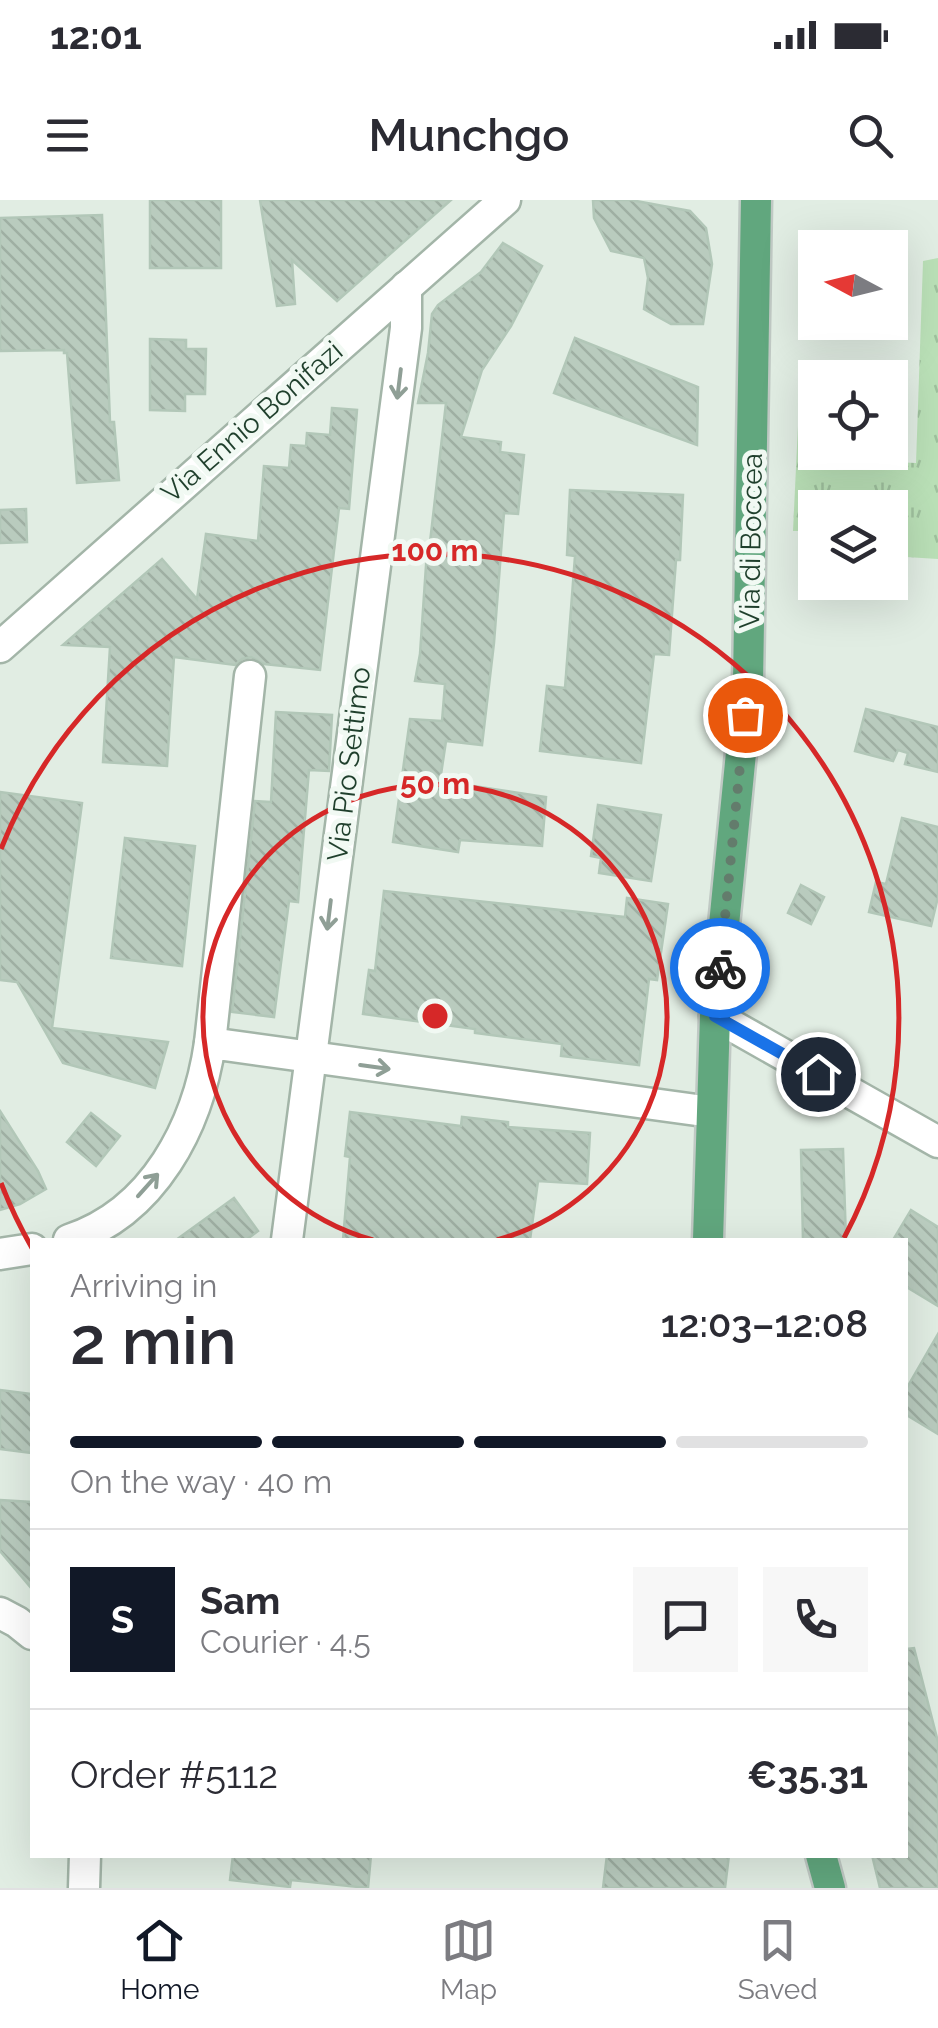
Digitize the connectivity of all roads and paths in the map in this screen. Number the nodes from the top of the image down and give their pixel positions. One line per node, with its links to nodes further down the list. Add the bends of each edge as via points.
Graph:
1 (505, 200): 3 (street, Via Ennio Bonifazi)
2 (756, 200): 6 (main road, Via di Boccea, via 748,682)
3 (406, 287): 4 (street, Via Ennio Bonifazi); 8 (street, Via Pio Settimo, one-way to 8, via 406,328)
4 (0, 646)
5 (250, 676): 7 (street)
6 (715, 1016): 9 (main road, Via di Boccea); 10 (street)
7 (210, 1043): 8 (street); 11 (street, one-way to 7, via 115,1216 158,1175 200,1095)
8 (310, 1058): 9 (street, one-way to 9); 12 (street, Via Pio Settimo)
9 (710, 1112): 13 (main road, Via di Boccea)
10 (938, 1142)
11 (73, 1238)
12 (287, 1238)
13 (708, 1238)
14 (30, 1249): 15 (street)
15 (0, 1254)
16 (0, 1613): 17 (street)
17 (30, 1632)
18 (85, 1858): 20 (street)
19 (822, 1858): 21 (main road)
20 (84, 1888)
21 (830, 1888)

